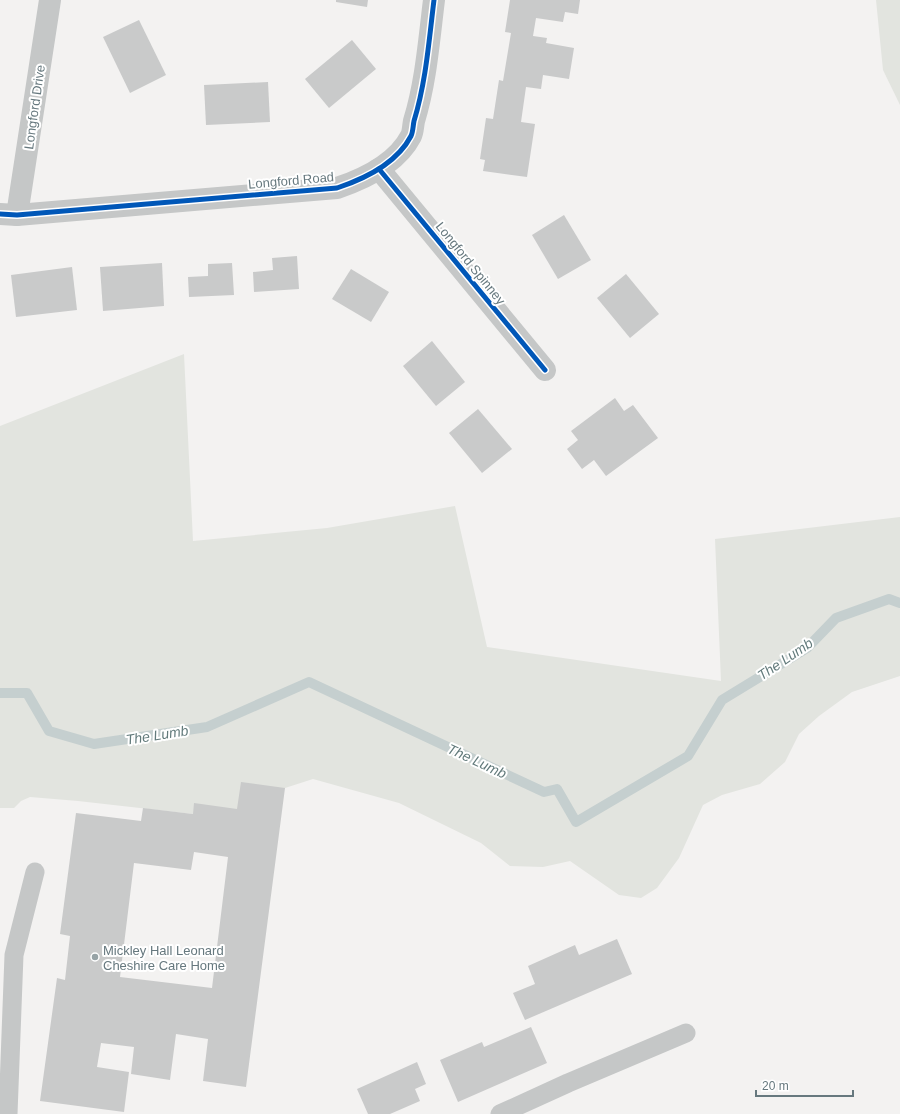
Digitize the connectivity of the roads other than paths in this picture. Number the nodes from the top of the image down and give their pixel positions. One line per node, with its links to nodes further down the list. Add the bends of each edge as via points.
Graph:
1 (50, 0): 4 (street, Longford Drive)
2 (434, 0): 3 (street, Longford Road, via 419,106 411,136 399,152)
3 (379, 169): 4 (street, Longford Road, via 359,181 337,188); 5 (street, Longford Spinney)
4 (9, 214)
5 (545, 370)
6 (35, 872): 8 (lane, via 14,955)
7 (686, 1033): 9 (lane)
8 (8, 1114)
9 (500, 1114)

